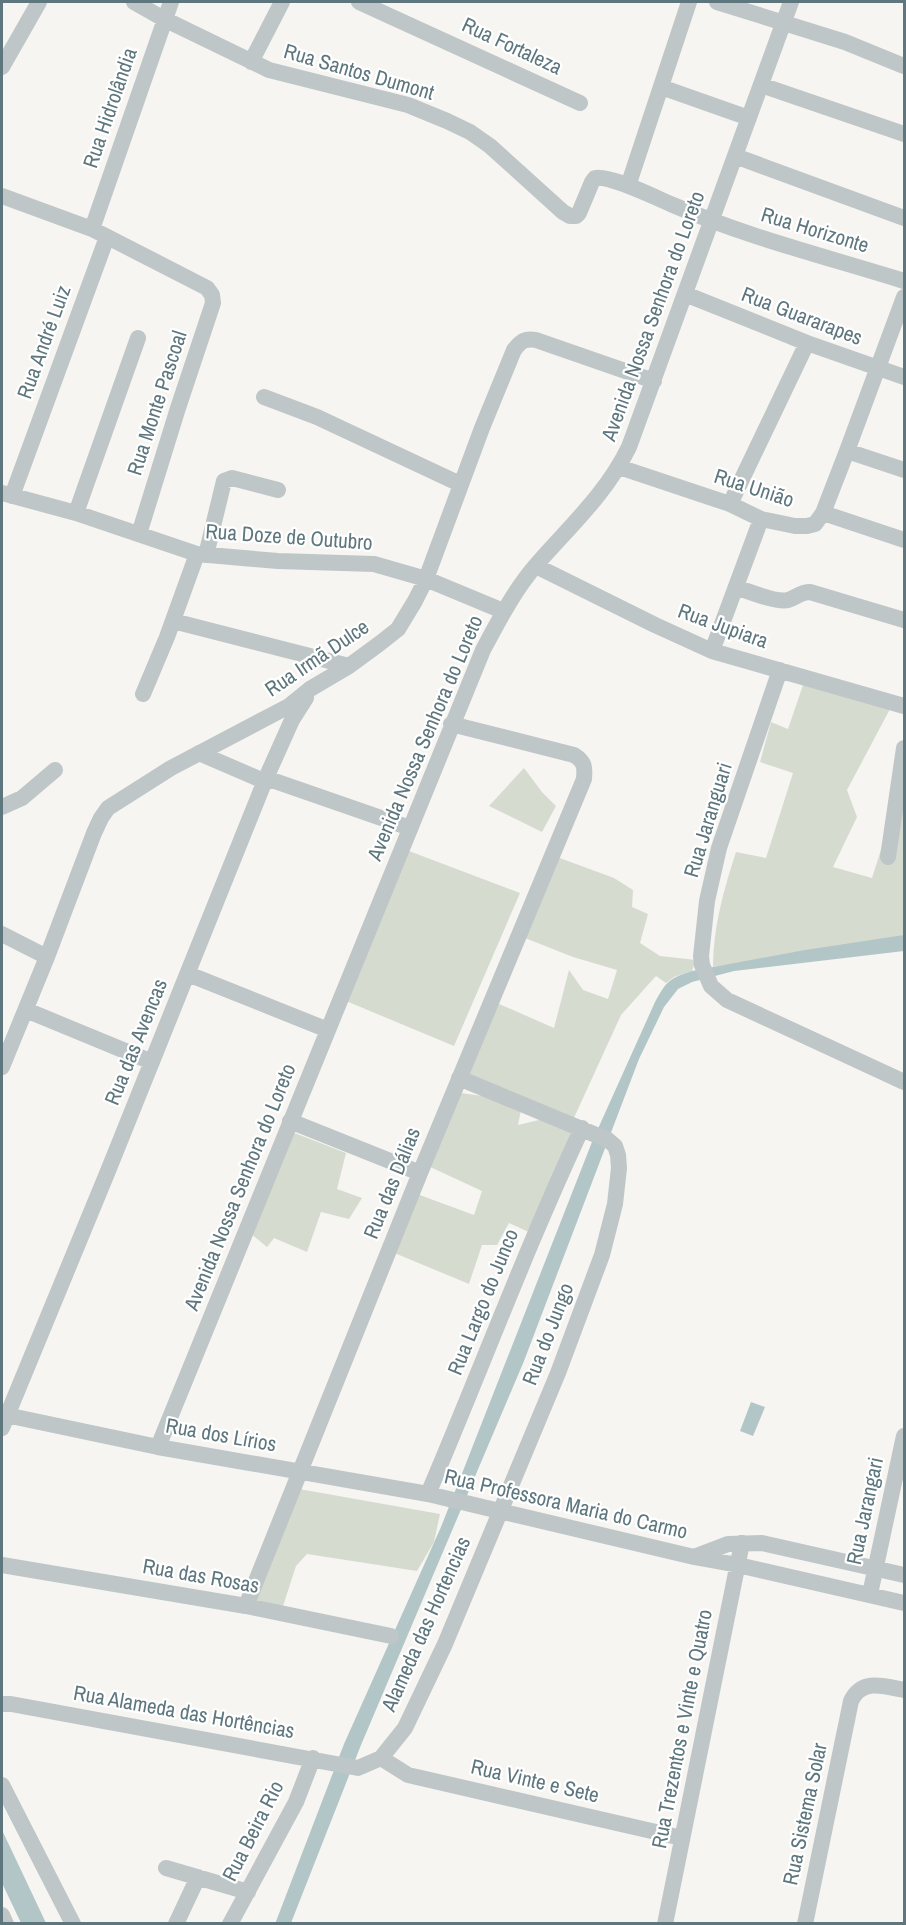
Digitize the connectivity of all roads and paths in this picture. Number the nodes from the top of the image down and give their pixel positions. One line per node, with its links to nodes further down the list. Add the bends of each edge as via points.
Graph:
1 (39, 2): 13 (street)
2 (134, 2): 9 (street, Rua Santos Dumont)
3 (171, 2): 9 (street, Rua Hidrolândia)
4 (282, 2): 11 (street)
5 (359, 2): 16 (street, Rua Fortaleza)
6 (689, 2): 15 (street)
7 (717, 2): 10 (street)
8 (791, 2): 10 (street, Avenida Nossa Senhora do Loreto)
9 (165, 19): 11 (street, Rua Santos Dumont); 25 (street, Rua Hidrolândia)
10 (784, 21): 12 (street); 14 (street, Avenida Nossa Senhora do Loreto)
11 (251, 62): 20 (street, Rua Santos Dumont, via 408,105 470,132 570,216 579,213 595,178)
12 (904, 66)
13 (2, 67)
14 (761, 85): 17 (street, Avenida Nossa Senhora do Loreto); 18 (street)
15 (661, 87): 17 (street); 21 (street)
16 (580, 103)
17 (749, 118): 19 (street, Avenida Nossa Senhora do Loreto)
18 (904, 134)
19 (735, 156): 23 (street); 24 (street, Avenida Nossa Senhora do Loreto)
20 (603, 177): 21 (street, Rua Horizonte)
21 (628, 186): 24 (street, Rua Horizonte)
22 (2, 196): 25 (street)
23 (904, 218)
24 (712, 222): 27 (street, Rua Horizonte); 28 (street, Avenida Nossa Senhora do Loreto)
25 (92, 229): 26 (street)
26 (107, 237): 41 (street, Rua André Luiz); 46 (street, Rua Monte Pascoal, via 207,288 213,295)
27 (904, 281)
28 (685, 294): 31 (street, Rua Guararapes); 34 (street, Avenida Nossa Senhora do Loreto)
29 (904, 297): 32 (street)
30 (138, 338): 43 (street)
31 (807, 343): 32 (street, Rua Guararapes); 42 (street)
32 (878, 369): 33 (street, Rua Guararapes); 36 (street)
33 (904, 377)
34 (654, 381): 37 (street, Avenida Nossa Senhora do Loreto); 39 (street, Rua Irmã Dulce, via 536,340 521,341)
35 (264, 397): 39 (street)
36 (847, 451): 38 (street); 44 (street)
37 (619, 467): 42 (street, Rua União); 49 (street, Avenida Nossa Senhora do Loreto, via 598,498)
38 (904, 470)
39 (460, 484): 50 (street, Rua Irmã Dulce)
40 (278, 490): 48 (street, via 232,478 224,481)
41 (7, 495): 43 (street, Rua Doze de Outubro)
42 (730, 504): 45 (street, Rua União)
43 (76, 513): 46 (street, Rua Doze de Outubro)
44 (823, 513): 45 (street, Rua União, via 815,524 807,526); 47 (street)
45 (760, 519): 51 (street)
46 (139, 534): 48 (street, Rua Doze de Outubro)
47 (904, 540)
48 (202, 555): 50 (street, Rua Doze de Outubro, via 374,564); 54 (street)
49 (536, 566): 52 (street, Avenida Nossa Senhora do Loreto); 55 (street, Rua Jupiara)
50 (426, 579): 52 (street, Rua Doze de Outubro); 56 (street, Rua Irmã Dulce, via 398,629)
51 (736, 588): 53 (street, via 782,600 810,592); 55 (street)
52 (503, 611): 61 (street, Avenida Nossa Senhora do Loreto)
53 (904, 620)
54 (173, 621): 56 (street); 59 (street)
55 (712, 651): 57 (street, Rua Jupiara)
56 (349, 666): 58 (street, Rua Irmã Dulce)
57 (780, 670): 60 (street, Rua Jupiara); 77 (street, Rua Jaranguari, via 719,848 707,901 701,956 709,982 727,1000)
58 (310, 689): 63 (street, Rua Irmã Dulce, via 289,706); 65 (street, Rua das Avencas)
59 (143, 694)
60 (904, 706)
61 (452, 724): 67 (street, Avenida Nossa Senhora do Loreto); 76 (street, Rua das Dálias, via 574,755 585,767 584,779)
62 (904, 748): 68 (street)
63 (198, 753): 65 (street, via 248,775); 70 (street, Rua Irmã Dulce, via 134,790 100,818)
64 (55, 770): 66 (street, via 22,798)
65 (266, 778): 67 (street); 71 (street, Rua das Avencas)
66 (2, 807)
67 (410, 828): 73 (street, Avenida Nossa Senhora do Loreto)
68 (888, 857)
69 (2, 934): 70 (street)
70 (47, 957): 72 (street, Rua Irmã Dulce)
71 (188, 974): 73 (street); 74 (street, Rua das Avencas)
72 (26, 1010): 74 (street); 75 (street, Rua Irmã Dulce)
73 (328, 1030): 78 (street, Avenida Nossa Senhora do Loreto)
74 (152, 1062): 81 (street, Rua das Avencas)
75 (2, 1067)
76 (459, 1078): 79 (street); 80 (street, Rua das Dálias)
77 (904, 1083)
78 (291, 1121): 80 (street); 83 (street, Avenida Nossa Senhora do Loreto)
79 (586, 1130): 85 (street, Rua Largo do Junco, via 533,1237); 86 (street, Rua do Jungo, via 615,1146 619,1168 615,1204 602,1255 558,1373)
80 (420, 1173): 84 (street, Rua das Dálias)
81 (4, 1421): 83 (street, Rua dos Lírios)
82 (904, 1436): 91 (street, Rua Jarangari)
83 (158, 1447): 84 (street, Rua dos Lírios)
84 (300, 1472): 85 (street, Rua dos Lírios); 95 (street, Rua das Dálias)
85 (428, 1494): 86 (street, Rua Professora Maria do Carmo)
86 (499, 1511): 88 (street, Rua Professora Maria do Carmo); 100 (street, Alameda das Hortencias, via 410,1718)
87 (742, 1543): 88 (street, Rua Professora Maria do Carmo); 90 (street, Rua Trezentos e Vinte e Quatro); 91 (street, Rua Professora Maria do Carmo, via 762,1543)
88 (694, 1557): 90 (street, Rua Professora Maria do Carmo)
89 (2, 1565): 95 (street, Rua das Rosas)
90 (738, 1565): 93 (street, Rua Professora Maria do Carmo); 103 (street, Rua Trezentos e Vinte e Quatro)
91 (876, 1569): 92 (street, Rua Professora Maria do Carmo); 93 (street, Rua Jarangari)
92 (904, 1575)
93 (870, 1594): 94 (street, Rua Professora Maria do Carmo)
94 (904, 1602)
95 (246, 1606): 96 (street, Rua das Rosas)
96 (391, 1636)
97 (904, 1690): 113 (street, Rua Sistema Solar, via 863,1686 855,1694)
98 (2, 1704): 99 (street, Rua Alameda das Hortências)
99 (313, 1758): 101 (street, Rua Alameda das Hortências); 106 (street, Rua Beira Rio, via 296,1802)
100 (381, 1758): 101 (street, Alameda das Hortencias); 103 (street, Rua Vinte e Sete, via 408,1774)
101 (358, 1768)
102 (2, 1785): 109 (street)
103 (682, 1838): 112 (street, Rua Trezentos e Vinte e Quatro)
104 (166, 1868): 105 (street)
105 (198, 1877): 106 (street); 110 (street)
106 (248, 1892): 111 (street, Rua Beira Rio)
107 (2, 1915): 108 (street)
108 (6, 1923)
109 (73, 1923)
110 (176, 1923)
111 (230, 1923)
112 (665, 1923)
113 (805, 1923)

